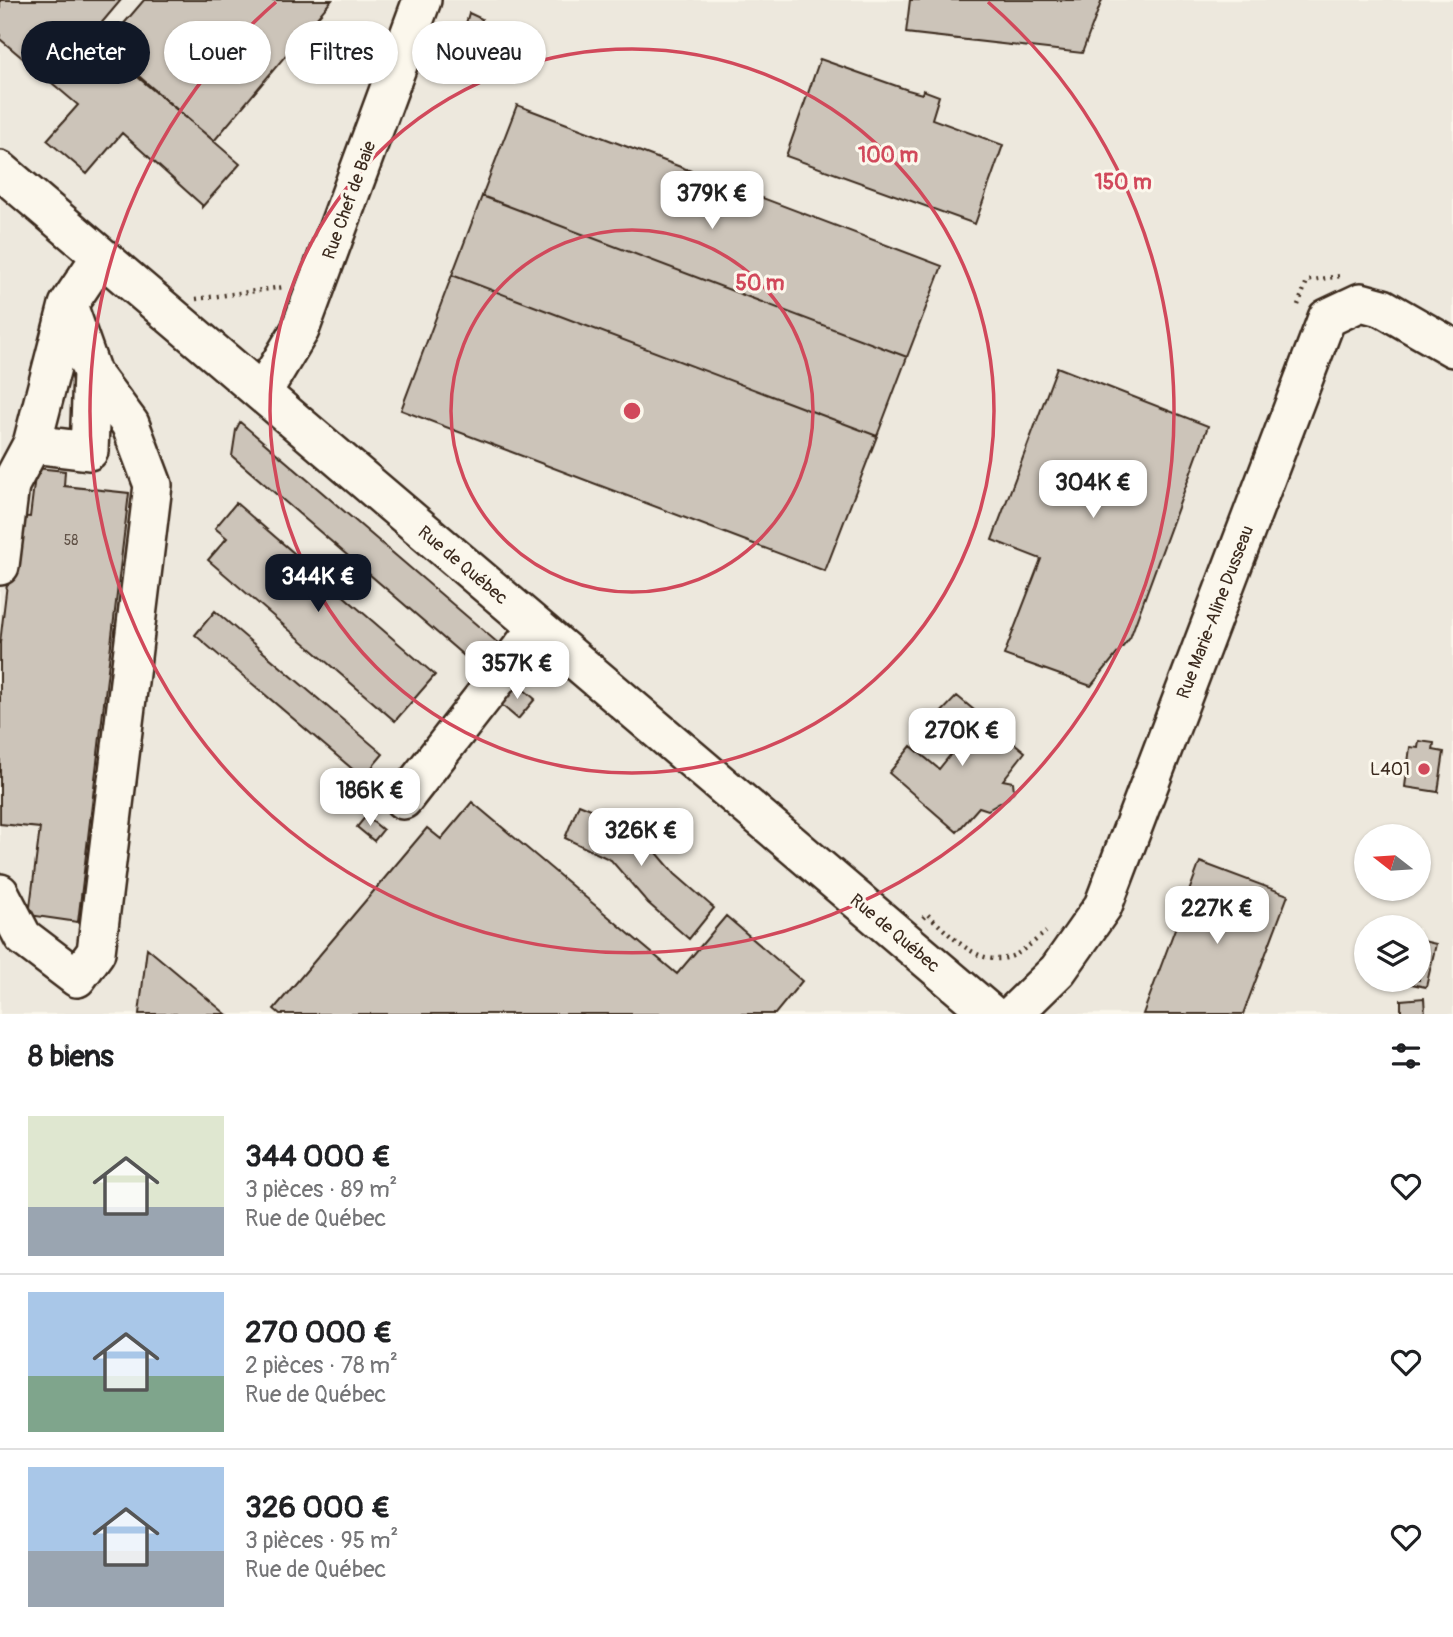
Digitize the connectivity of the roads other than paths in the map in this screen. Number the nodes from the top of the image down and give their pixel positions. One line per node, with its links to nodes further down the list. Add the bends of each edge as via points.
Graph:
1 (422, 0): 7 (street, Rue Chef de Baie, via 300,330)
2 (0, 170): 3 (street, Rue de Québec)
3 (101, 256): 4 (street); 7 (street, Rue de Québec)
4 (68, 305): 6 (street); 8 (street)
5 (1453, 348): 14 (street, Rue Marie-Aline Dusseau, via 1383,308 1361,302 1327,318 1103,906 1058,970)
6 (92, 373): 8 (street, via 89,451); 12 (street, via 130,424 153,485 96,952 77,978 23,937)
7 (262, 393): 10 (street, Rue de Québec)
8 (32, 444): 9 (street, via 10,485)
9 (0, 566)
10 (537, 628): 11 (street); 13 (street, Rue de Québec)
11 (403, 800)
12 (0, 893)
13 (991, 1014)
14 (1013, 1014)

